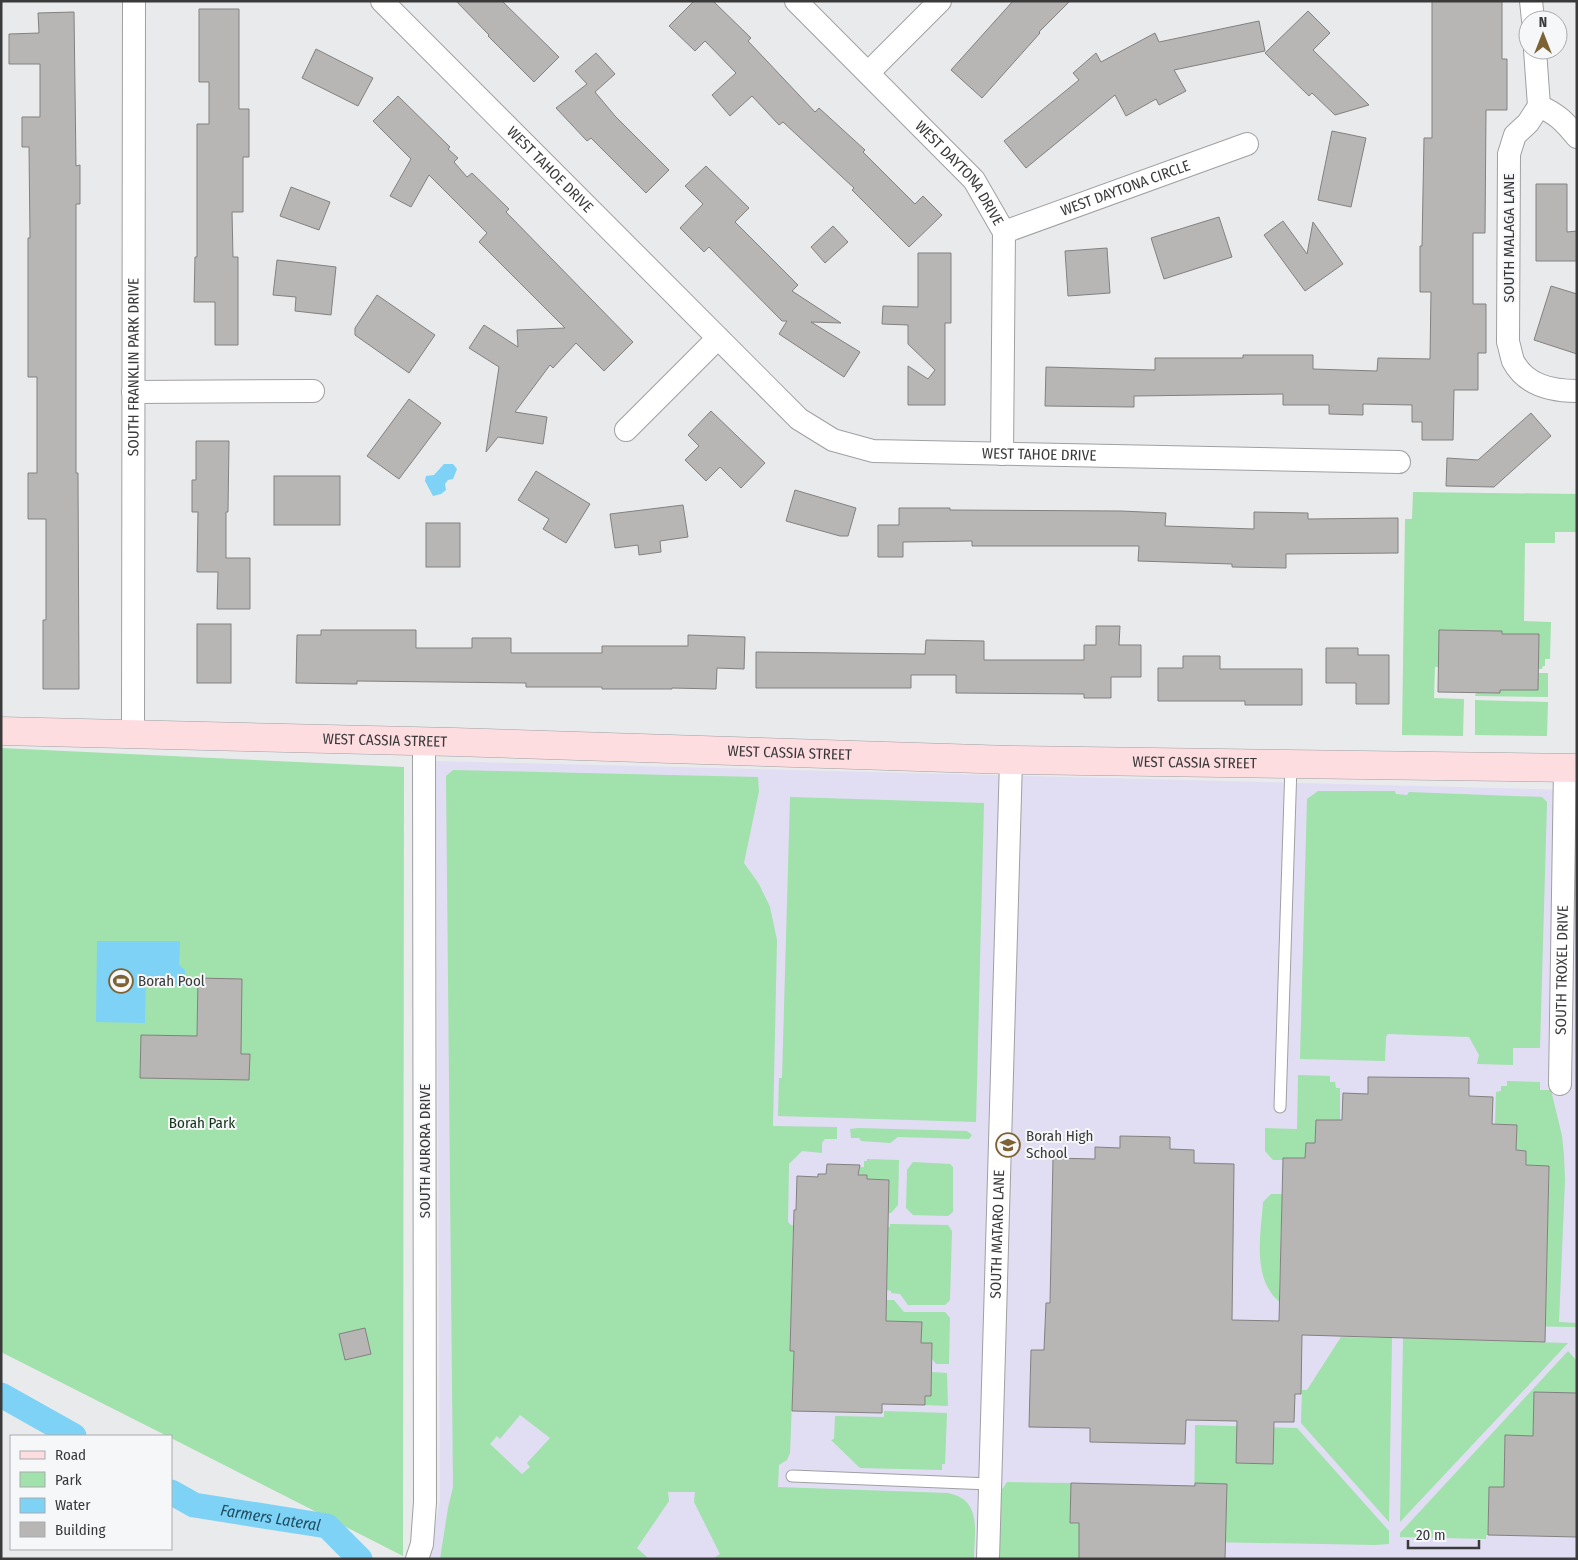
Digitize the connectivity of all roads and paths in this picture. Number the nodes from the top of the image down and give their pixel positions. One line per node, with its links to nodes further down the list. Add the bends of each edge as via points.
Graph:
1 (134, 1): 14 (street, SOUTH FRANKLIN PARK DRIVE)
2 (382, 1): 11 (street, WEST TAHOE DRIVE)
3 (796, 1): 6 (street, WEST DAYTONA DRIVE)
4 (940, 1): 6 (street)
5 (1536, 60): 7 (street)
6 (868, 73): 10 (street, WEST DAYTONA DRIVE, via 974,180)
7 (1539, 106): 8 (street, via 1563,120); 13 (street, SOUTH MALAGA LANE, via 1515,135 1509,154 1508,342 1513,361 1526,376 1542,387)
8 (1577, 137)
9 (1247, 144): 10 (street, WEST DAYTONA CIRCLE)
10 (1004, 232): 16 (street, WEST DAYTONA DRIVE)
11 (718, 338): 15 (street); 16 (street, WEST TAHOE DRIVE, via 799,419 833,440 873,450)
12 (313, 391): 14 (street)
13 (1577, 391)
14 (133, 392): 19 (street, SOUTH FRANKLIN PARK DRIVE)
15 (626, 430)
16 (1002, 454): 17 (street, WEST TAHOE DRIVE)
17 (1399, 462)
18 (1, 731): 19 (street, WEST CASSIA STREET)
19 (132, 733): 20 (street, WEST CASSIA STREET)
20 (424, 742): 21 (street, WEST CASSIA STREET); 28 (street, SOUTH AURORA DRIVE, via 426,1502 422,1544)
21 (1011, 760): 22 (street, WEST CASSIA STREET); 27 (street, SOUTH MATARO LANE)
22 (1291, 764): 23 (street, WEST CASSIA STREET); 25 (lane)
23 (1571, 768): 24 (street, SOUTH TROXEL DRIVE)
24 (1560, 1084)
25 (1280, 1107)
26 (792, 1476): 27 (lane)
27 (990, 1484): 29 (street, SOUTH MATARO LANE)
28 (417, 1559)
29 (988, 1559)

